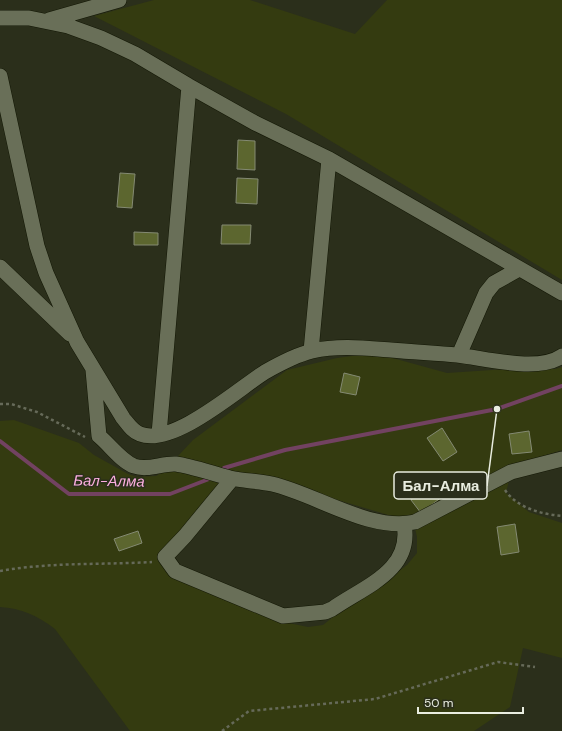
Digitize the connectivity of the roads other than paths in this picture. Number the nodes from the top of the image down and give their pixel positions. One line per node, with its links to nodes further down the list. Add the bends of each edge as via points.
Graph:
1 (119, 0): 3 (street)
2 (0, 18): 3 (street)
3 (47, 20): 5 (street, via 101,38 135,54)
4 (0, 76): 10 (street, via 37,246 46,273)
5 (189, 86): 6 (street, via 255,123); 15 (street)
6 (329, 159): 8 (street); 11 (street)
7 (0, 267): 10 (street)
8 (519, 269): 9 (street); 12 (street, via 494,283 486,293)
9 (562, 293)
10 (77, 342): 14 (street)
11 (311, 351): 12 (street, via 334,348); 15 (street, via 264,373 191,423)
12 (459, 355): 13 (street, via 515,363 544,363)
13 (562, 356)
14 (92, 365): 15 (street, via 131,428 141,434); 17 (street, via 100,436 129,463 147,468 177,464)
15 (159, 434)
16 (562, 459): 18 (street, via 511,472 415,522)
17 (232, 478): 18 (street, via 272,484 365,517); 18 (street, via 165,557 174,572 283,616 325,612 358,594 387,573 404,550)
18 (404, 524)

